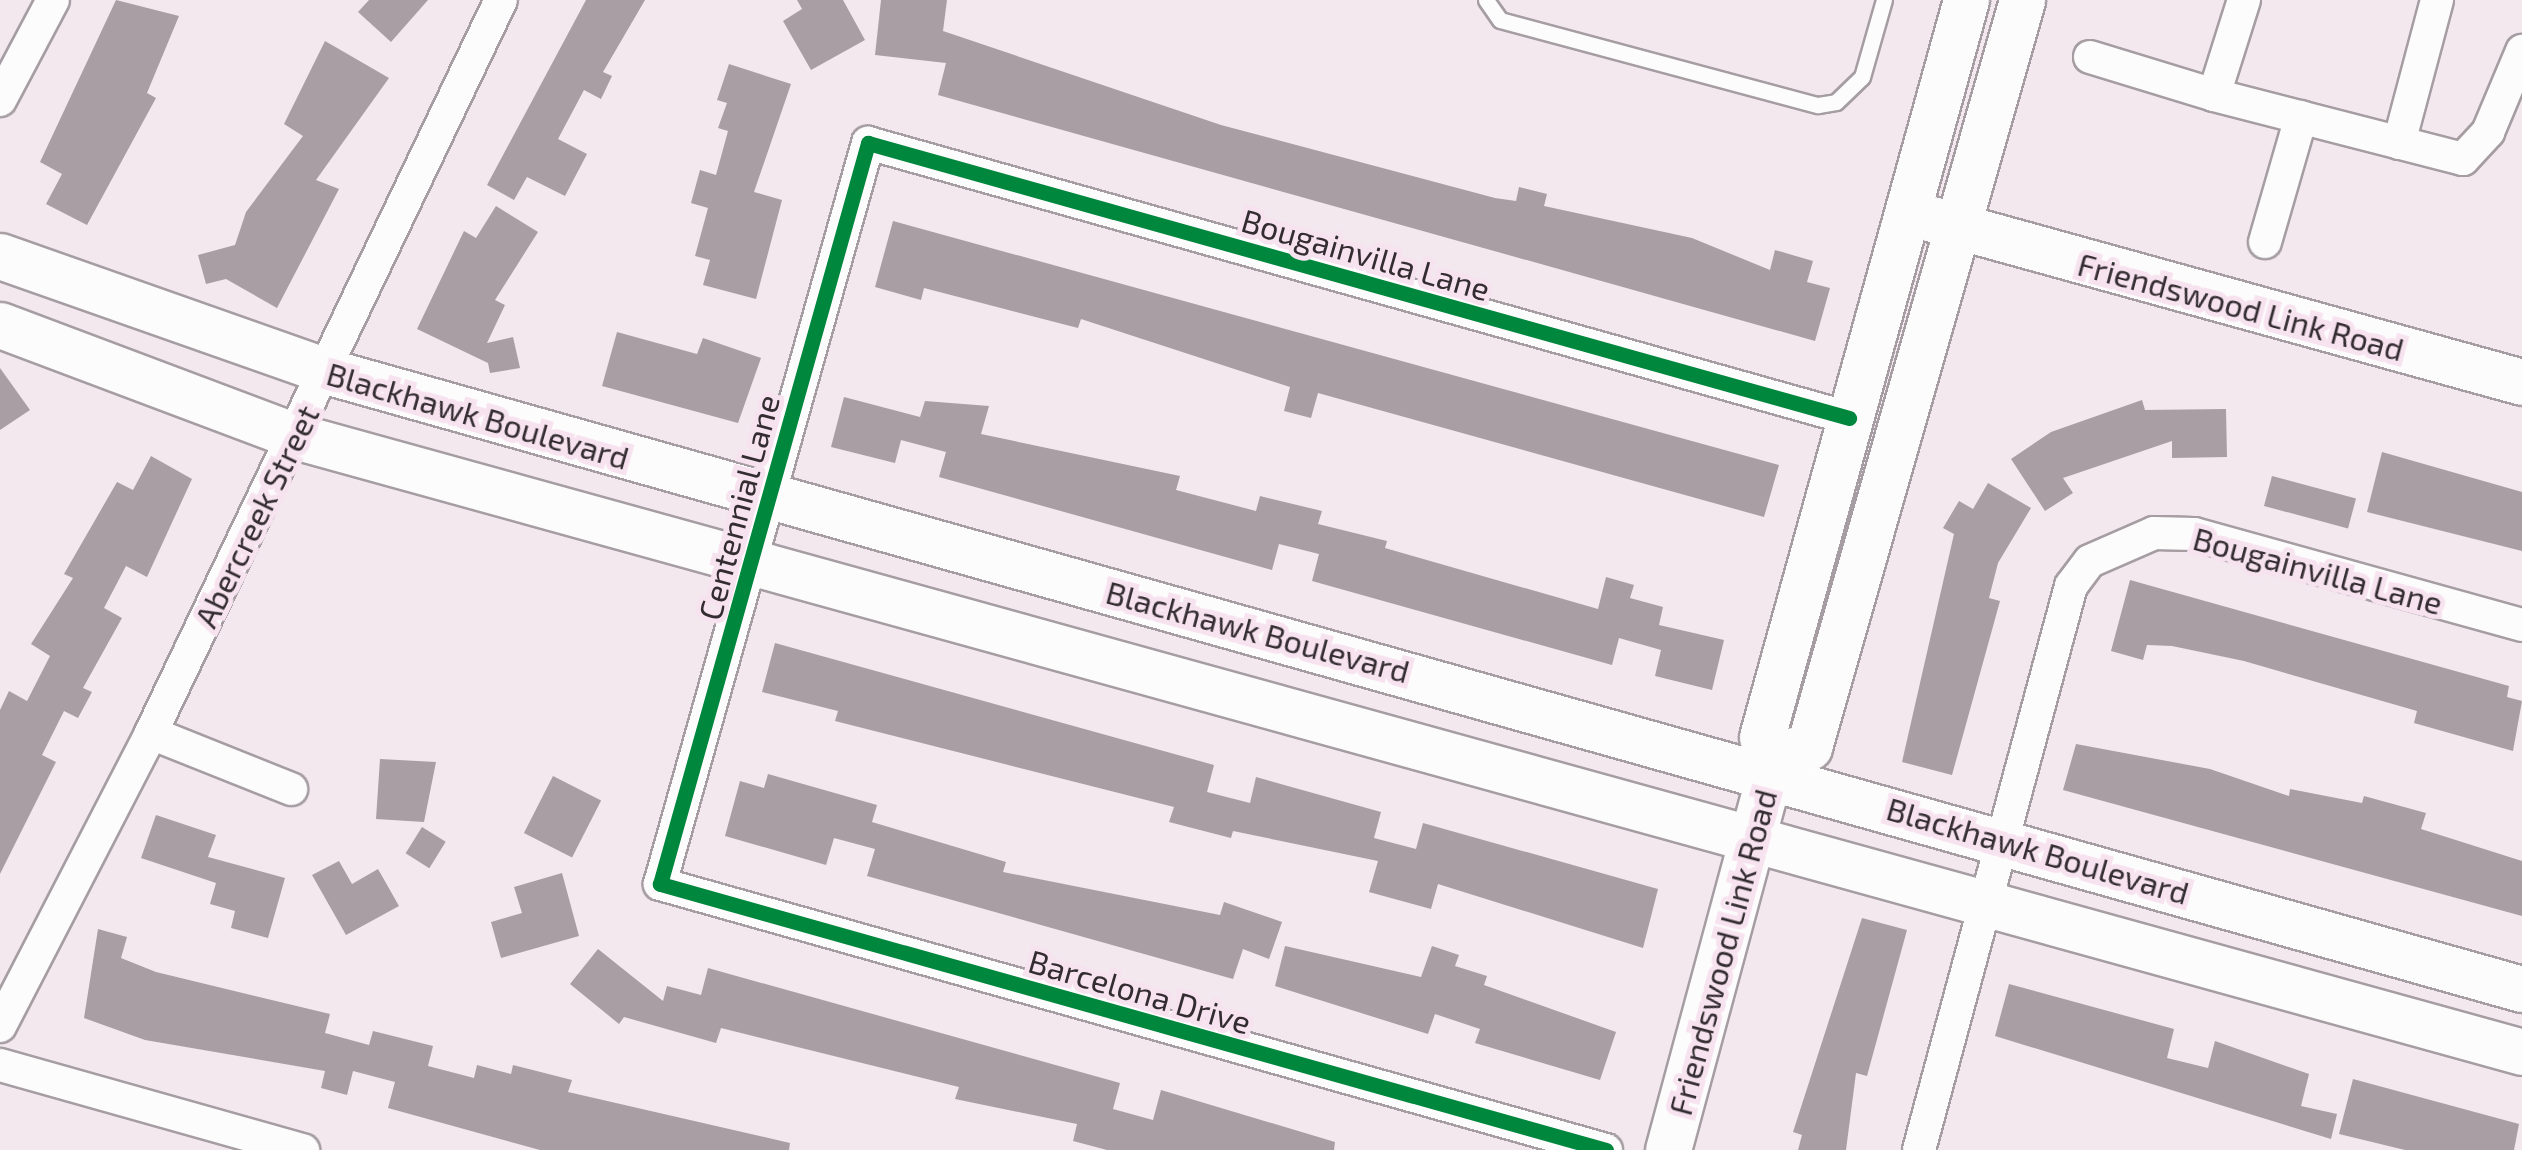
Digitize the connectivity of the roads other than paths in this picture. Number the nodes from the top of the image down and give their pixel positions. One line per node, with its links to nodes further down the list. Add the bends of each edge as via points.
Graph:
1 (53, 0): 12 (street)
2 (502, 0): 21 (street, Abercreek Street)
3 (1486, 0): 4 (lane, via 1500,20 1818,105 1836,102 1862,77)
4 (1884, 0)
5 (1966, 0): 16 (main road)
6 (2022, 0): 17 (main road)
7 (2244, 0): 11 (street)
8 (2437, 0): 15 (street)
9 (2522, 51): 15 (street, via 2488,132 2462,159)
10 (2090, 57): 11 (street)
11 (2214, 95): 13 (street)
12 (0, 100)
13 (2301, 118): 15 (street); 18 (street)
14 (868, 143): 23 (street, Bougainvilla Lane); 25 (street, Centennial Lane)
15 (2399, 143)
16 (1912, 212): 17 (main road, Friendswood Link Road); 23 (main road, Friendswood Link Road)
17 (1960, 229): 22 (main road, Friendswood Link Road); 31 (main road, Friendswood Link Road, via 1809,746)
18 (2265, 242)
19 (0, 256): 21 (main road, Blackhawk Boulevard)
20 (0, 325): 24 (main road, Blackhawk Boulevard)
21 (326, 371): 24 (street, Abercreek Street); 25 (main road, Blackhawk Boulevard)
22 (2522, 382)
23 (1849, 418): 31 (main road, Friendswood Link Road, via 1762,738)
24 (295, 436): 26 (main road, Blackhawk Boulevard); 30 (street, Abercreek Street)
25 (767, 499): 26 (street, Centennial Lane); 28 (main road, Blackhawk Boulevard)
26 (754, 559): 29 (main road, Blackhawk Boulevard); 35 (street, Centennial Lane)
27 (2522, 624): 33 (street, Bougainvilla Lane, via 2194,534 2114,545 2071,586)
28 (1366, 660): 29 (main road); 31 (main road, Blackhawk Boulevard)
29 (1342, 726): 34 (main road, Blackhawk Boulevard)
30 (152, 734): 32 (street); 40 (street, Abercreek Street)
31 (1774, 763): 33 (main road, Blackhawk Boulevard); 34 (main road, Friendswood Link Road)
32 (291, 789)
33 (2000, 840): 36 (street); 37 (main road, Blackhawk Boulevard)
34 (1755, 843): 36 (main road, Blackhawk Boulevard); 45 (main road, Friendswood Link Road)
35 (660, 884): 44 (street, Barcelona Drive)
36 (1984, 898): 39 (main road, Blackhawk Boulevard); 46 (street)
37 (2408, 958): 38 (main road, Blackhawk Boulevard); 39 (main road)
38 (2522, 989)
39 (2389, 1014): 41 (main road, Blackhawk Boulevard)
40 (0, 1026)
41 (2522, 1052)
42 (0, 1064): 43 (street)
43 (304, 1150)
44 (1606, 1150)
45 (1668, 1150)
46 (1918, 1150)

